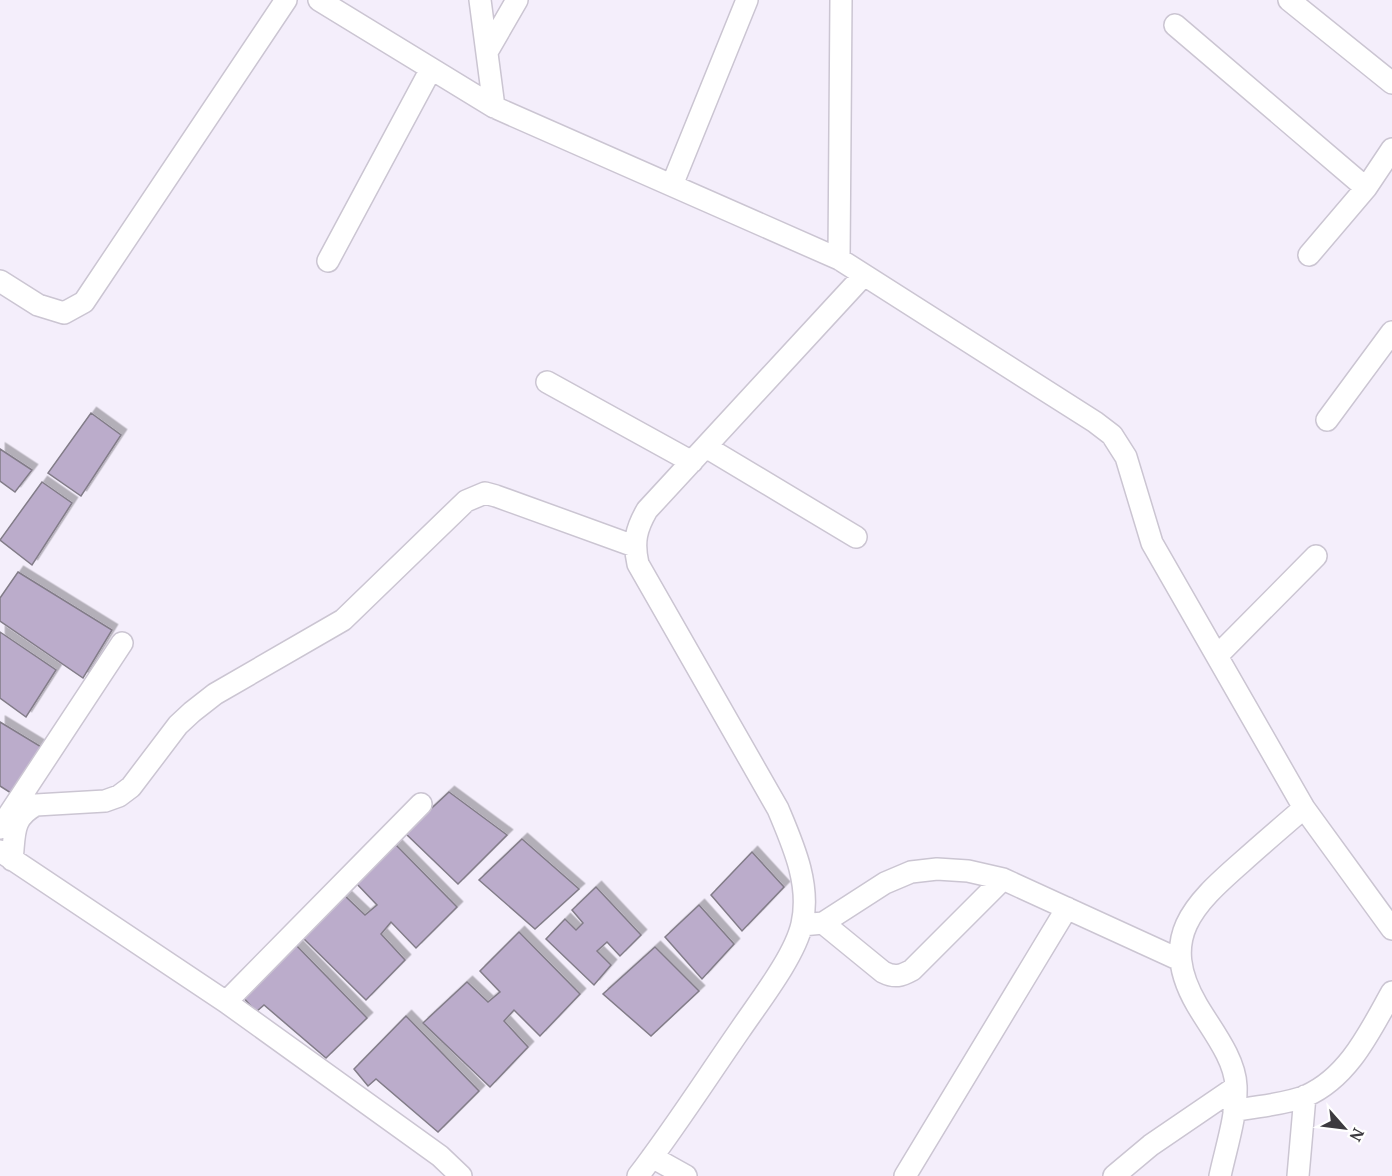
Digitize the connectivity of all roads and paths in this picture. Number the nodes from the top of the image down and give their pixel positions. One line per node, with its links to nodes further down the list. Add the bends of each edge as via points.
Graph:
1 (286, 0): 20 (street, via 84,302 64,313 50,310)
2 (319, 0): 10 (street)
3 (480, 0): 9 (street)
4 (517, 0): 9 (street)
5 (747, 0): 14 (street)
6 (1289, 0): 11 (street)
7 (838, 1): 17 (street)
8 (1175, 25): 15 (street)
9 (487, 52): 12 (street)
10 (431, 69): 12 (street); 18 (street)
11 (1392, 83)
12 (494, 107): 14 (street)
13 (1392, 149): 15 (street)
14 (672, 185): 17 (street)
15 (1366, 188): 16 (street)
16 (1309, 255)
17 (839, 259): 19 (street)
18 (328, 261)
19 (864, 275): 24 (street); 29 (street, via 1112,435 1126,457 1152,543)
20 (0, 281)
21 (1392, 332): 23 (street)
22 (546, 382): 24 (street)
23 (1327, 420)
24 (699, 454): 25 (street); 26 (street, via 647,510 638,526)
25 (856, 537)
26 (634, 546): 33 (street, via 496,496 477,494 343,620 215,694 192,712 131,788 105,801 36,805 26,810 17,819); 37 (street, via 638,564 653,592 778,810 803,882)
27 (1316, 556): 29 (street)
28 (122, 643): 32 (street)
29 (1217, 656): 31 (street)
30 (421, 804): 41 (street)
31 (1304, 808): 38 (street); 39 (street, via 1204,896 1189,918 1181,940)
32 (0, 828)
33 (6, 855): 41 (street)
34 (1003, 879): 35 (street); 36 (street, via 968,871 911,872 885,883); 36 (street, via 903,975 883,972)
35 (1067, 908): 39 (street); 49 (street)
36 (823, 923): 37 (street)
37 (802, 925): 45 (street, via 768,988)
38 (1392, 929)
39 (1180, 960): 42 (street, via 1190,992 1234,1070)
40 (1392, 992): 43 (street, via 1350,1060 1332,1080)
41 (226, 1002): 46 (street, via 440,1156)
42 (1236, 1087): 44 (street); 50 (street, via 1151,1145)
43 (1305, 1096): 44 (street); 52 (street)
44 (1234, 1111): 51 (street)
45 (652, 1157): 47 (street); 48 (street)
46 (461, 1176)
47 (638, 1176)
48 (686, 1176)
49 (905, 1176)
50 (1114, 1176)
51 (1220, 1176)
52 (1298, 1176)

